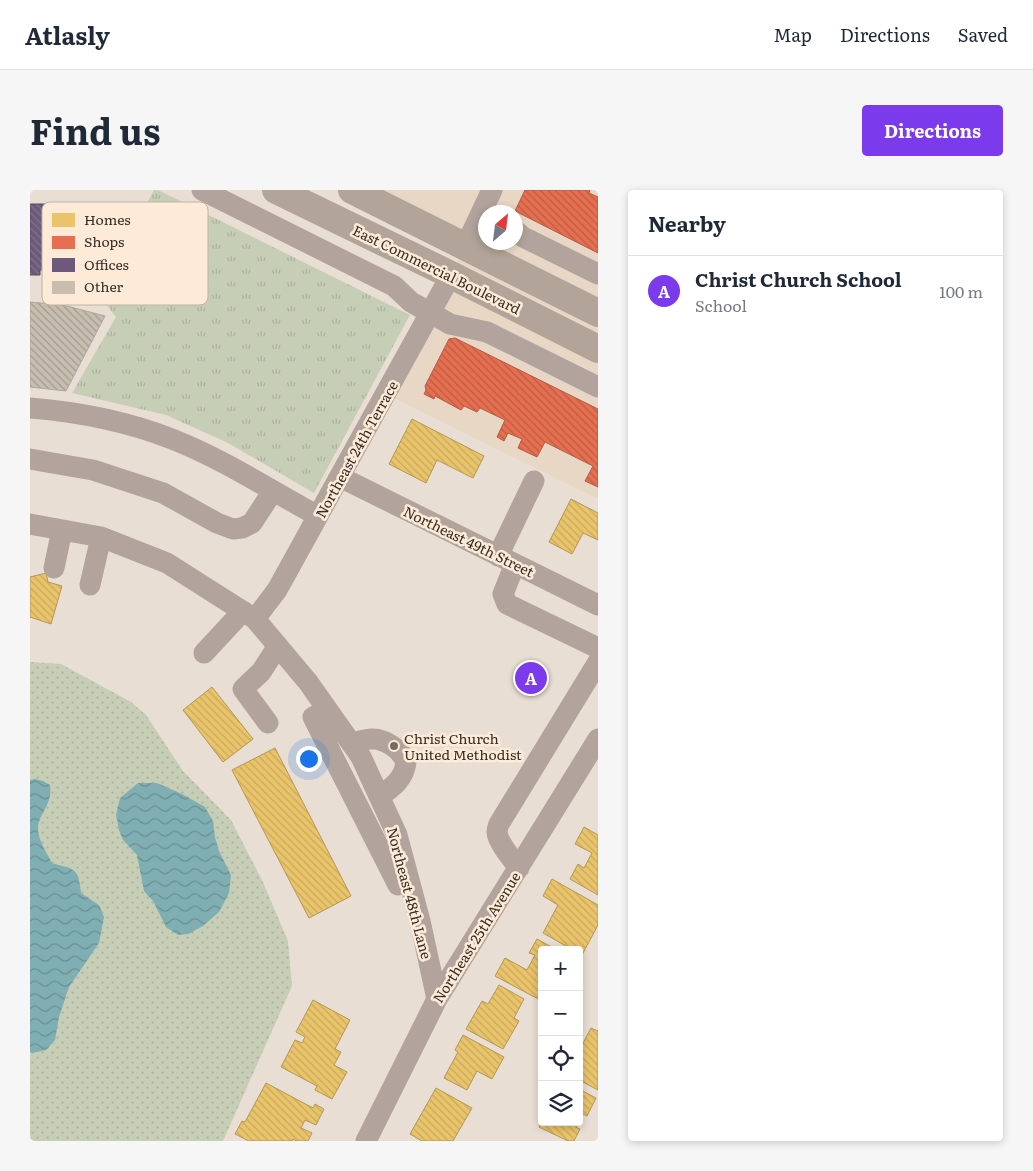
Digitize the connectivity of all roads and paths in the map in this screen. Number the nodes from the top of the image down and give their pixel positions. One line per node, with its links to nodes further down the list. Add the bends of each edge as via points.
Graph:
1 (202, 190): 11 (street, via 394,286)
2 (276, 190): 9 (main road, East Commercial Boulevard)
3 (352, 190): 6 (main road)
4 (488, 204): 6 (street)
5 (523, 237): 8 (street)
6 (465, 246): 7 (main road)
7 (503, 265): 9 (main road, via 468,266); 10 (main road)
8 (598, 274)
9 (452, 275): 11 (street, Northeast 24th Terrace); 12 (main road, East Commercial Boulevard)
10 (598, 312)
11 (430, 314): 13 (street, via 450,324 487,332); 16 (street, Northeast 24th Terrace)
12 (598, 349)
13 (598, 387)
14 (30, 408): 18 (street, via 74,412 172,439)
15 (30, 459): 18 (street, via 93,470 163,493 233,529 252,523)
16 (340, 477): 19 (street, Northeast 24th Terrace); 23 (street, Northeast 49th Street)
17 (534, 481): 23 (street)
18 (273, 491): 19 (street)
19 (318, 516): 27 (street, Northeast 24th Terrace, via 278,590)
20 (30, 524): 21 (street, Northeast 48th Lane)
21 (62, 530): 22 (street, Northeast 48th Lane); 24 (street)
22 (101, 537): 25 (street); 27 (street, Northeast 48th Lane, via 167,563)
23 (507, 560): 26 (street, Northeast 49th Street); 29 (street, via 503,594 507,604)
24 (54, 568)
25 (90, 585)
26 (598, 606)
27 (249, 615): 28 (street, Northeast 48th Lane); 30 (street, Northeast 24th Terrace)
28 (278, 646): 32 (street, Northeast 48th Lane); 33 (street, via 261,672 243,690)
29 (598, 648)
30 (204, 652)
31 (598, 662): 37 (street, via 499,824 496,832 500,841)
32 (327, 709): 35 (street, Northeast 48th Lane); 38 (street, via 313,716 398,885)
33 (268, 722)
34 (598, 739): 37 (street, Northeast 25th Avenue)
35 (352, 743): 36 (street, Northeast 48th Lane); 36 (street, via 376,739 403,755 406,762 401,778)
36 (380, 796): 38 (street, Northeast 48th Lane, via 398,835)
37 (519, 868): 39 (street, Northeast 25th Avenue)
38 (409, 881): 39 (street, Northeast 48th Lane)
39 (437, 999): 40 (street, Northeast 25th Avenue)
40 (366, 1141)

